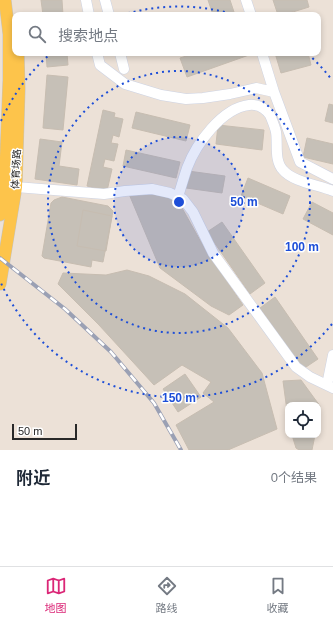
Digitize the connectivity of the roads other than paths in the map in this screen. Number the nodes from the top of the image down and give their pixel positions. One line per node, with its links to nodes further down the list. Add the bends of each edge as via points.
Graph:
1 (5, 0): 9 (main road, 体育场路)
2 (12, 0): 9 (main road, 体育场路)
3 (86, 0): 6 (street)
4 (105, 0): 7 (street)
5 (246, 0): 8 (street)
6 (88, 12)
7 (108, 12)
8 (250, 12)
9 (7, 23): 16 (main road, 体育场路, via 9,80)
10 (18, 56): 18 (main road, 体育场路)
11 (98, 56): 15 (street, via 100,65 125,84 161,95 186,99 256,88)
12 (121, 56): 14 (street)
13 (263, 56): 15 (street)
14 (124, 69)
15 (274, 92): 17 (street, via 300,162)
16 (3, 178): 21 (main road, 体育场路)
17 (333, 179)
18 (16, 187): 20 (street, via 104,194 152,189); 22 (main road, 体育场路)
19 (333, 191): 20 (street, via 284,172 278,164 276,131 269,114 263,108 254,105 231,111 221,118 205,137 187,167)
20 (178, 197): 24 (street, via 183,199 193,212 212,253 296,367)
21 (0, 215)
22 (0, 284)
23 (333, 355): 24 (street)
24 (330, 387)

